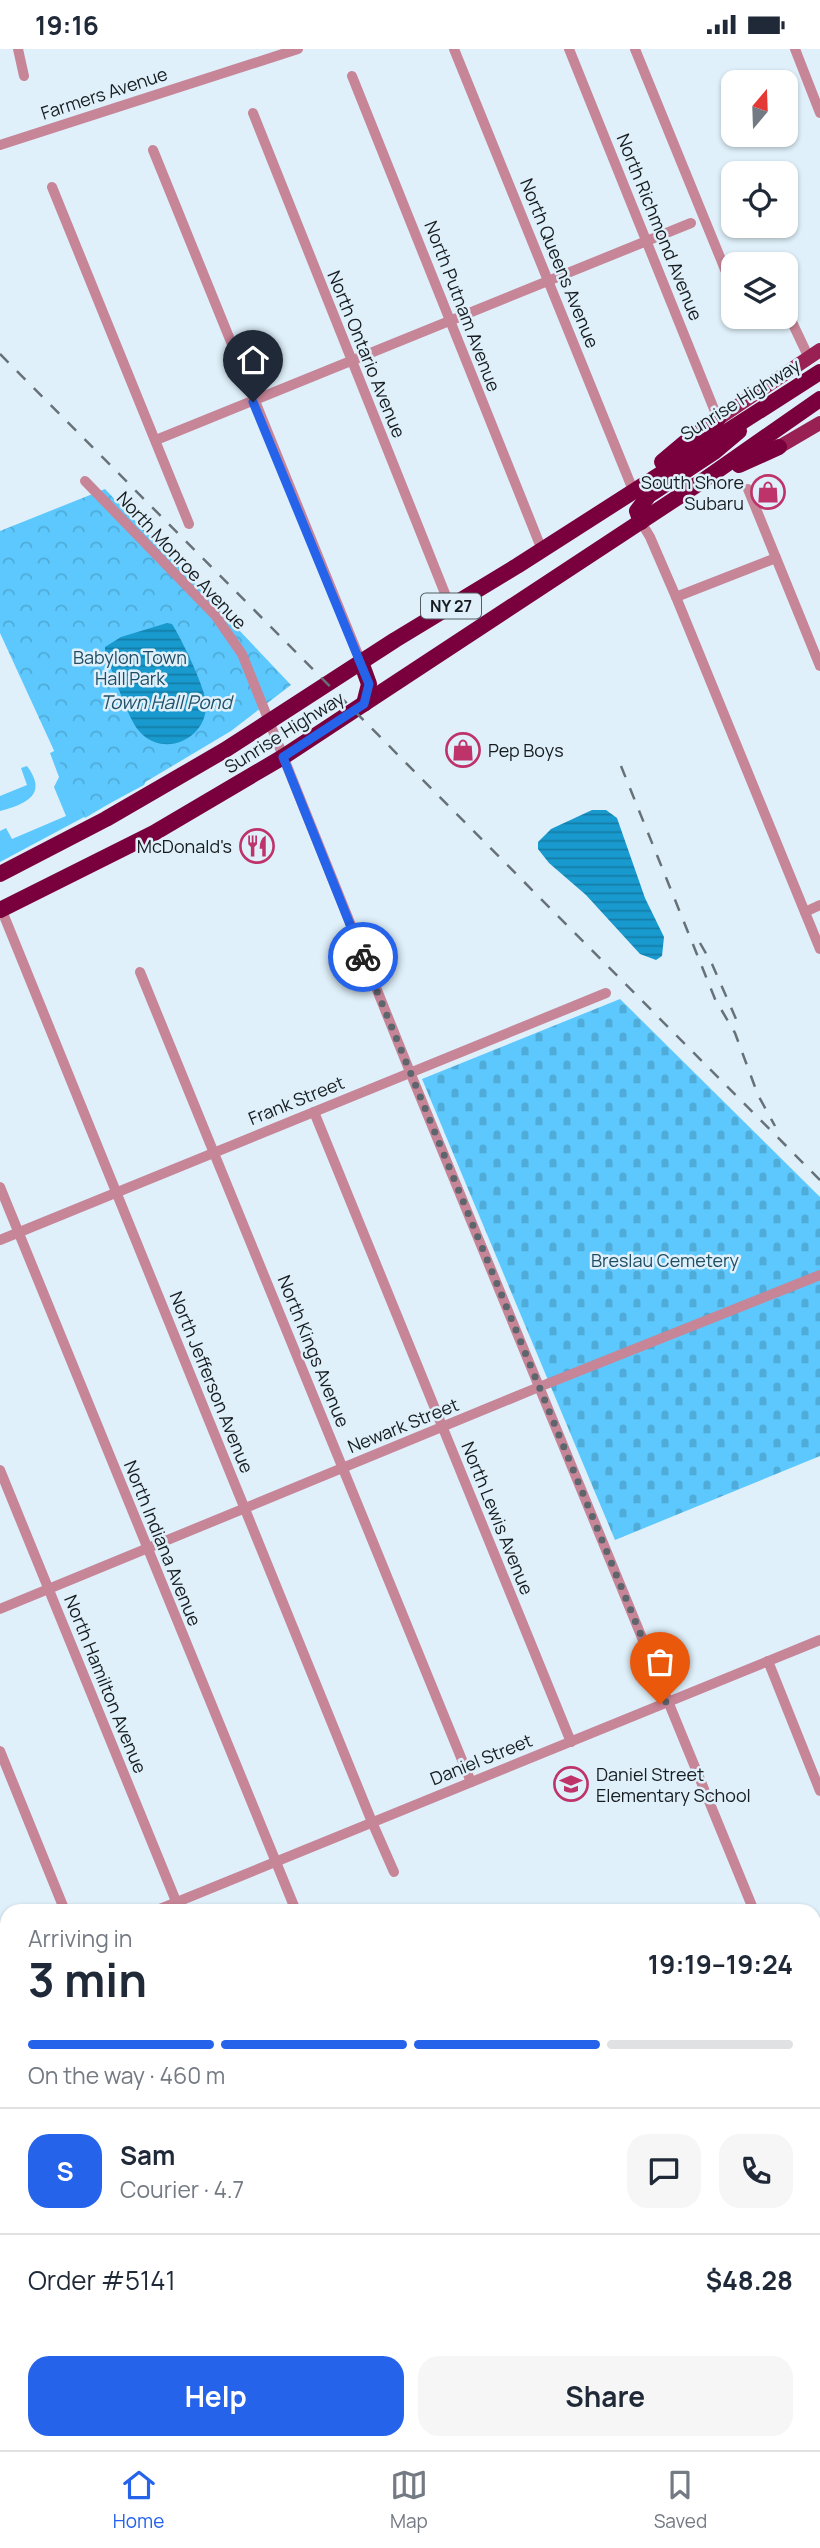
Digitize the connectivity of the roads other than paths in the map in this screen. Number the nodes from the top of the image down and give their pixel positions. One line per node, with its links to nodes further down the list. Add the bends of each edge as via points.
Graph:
1 (18, 49): 7 (street)
2 (298, 49): 11 (street, Farmers Avenue)
3 (454, 49): 17 (street, North Queens Avenue)
4 (569, 49): 15 (street, North Richmond Avenue)
5 (635, 49): 16 (street)
6 (795, 49): 10 (street)
7 (24, 76)
8 (352, 76): 18 (street, North Putnam Avenue)
9 (253, 113): 21 (street, North Ontario Avenue)
10 (820, 113)
11 (0, 145)
12 (153, 150): 24 (street)
13 (52, 187): 28 (street, North Monroe Avenue)
14 (691, 223): 15 (street)
15 (647, 242): 17 (street); 26 (street, North Richmond Avenue)
16 (721, 262)
17 (548, 281): 18 (street); 33 (street, North Queens Avenue)
18 (452, 321): 21 (street); 36 (street, North Putnam Avenue)
19 (797, 329): 20 (street)
20 (815, 354): 26 (main road, Sunrise Highway)
21 (352, 362): 24 (street); 39 (street, North Ontario Avenue)
22 (820, 372): 25 (highway, Sunrise Highway / NY 27)
23 (820, 400): 30 (highway, Sunrise Highway / NY 27)
24 (253, 402): 28 (street); 40 (street)
25 (766, 405): 33 (highway, Sunrise Highway / NY 27); 34 (highway, via 722,447 645,498 637,511)
26 (718, 419): 33 (highway, via 677,448)
27 (820, 423): 29 (main road)
28 (156, 440): 35 (street, North Monroe Avenue)
29 (779, 447): 30 (highway)
30 (704, 480): 34 (highway, Sunrise Highway / NY 27)
31 (85, 481): 43 (street, North Monroe Avenue, via 223,625 242,654)
32 (748, 489): 37 (street)
33 (633, 490): 36 (highway, Sunrise Highway / NY 27)
34 (641, 522): 38 (street); 42 (highway, Sunrise Highway / NY 27)
35 (189, 524)
36 (542, 550): 39 (highway, Sunrise Highway / NY 27)
37 (776, 558): 38 (street); 41 (street)
38 (676, 597): 48 (street)
39 (450, 606): 40 (highway, Sunrise Highway / NY 27)
40 (361, 662): 42 (highway, via 369,684); 43 (highway, Sunrise Highway / NY 27)
41 (820, 666)
42 (364, 704): 44 (highway, Sunrise Highway / NY 27)
43 (269, 722): 44 (street, North Monroe Avenue); 45 (highway, Sunrise Highway / NY 27, via 167,785)
44 (283, 757): 47 (highway, Sunrise Highway / NY 27, via 144,839); 52 (street, North Monroe Avenue)
45 (0, 874)
46 (820, 905): 48 (street)
47 (1, 909): 56 (street, North Jefferson Avenue)
48 (805, 912): 49 (street)
49 (820, 949)
50 (140, 972): 54 (street, North Kings Avenue)
51 (606, 993): 52 (street, Frank Street)
52 (410, 1072): 53 (street, Frank Street); 60 (street, North Monroe Avenue)
53 (314, 1112): 54 (street, Frank Street); 61 (street, North Lewis Avenue)
54 (214, 1152): 56 (street, Frank Street); 62 (street, North Kings Avenue)
55 (0, 1187): 57 (street, North Indiana Avenue)
56 (116, 1194): 57 (street, Frank Street); 64 (street, North Jefferson Avenue)
57 (19, 1233): 58 (street, Frank Street); 65 (street, North Indiana Avenue)
58 (0, 1240)
59 (820, 1275): 60 (street, Newark Street)
60 (539, 1387): 61 (street, Newark Street); 70 (street, North Monroe Avenue)
61 (442, 1428): 62 (street, Newark Street); 71 (street, North Lewis Avenue)
62 (343, 1468): 64 (street, Newark Street); 73 (street, North Kings Avenue)
63 (0, 1470): 66 (street, North Hamilton Avenue)
64 (245, 1508): 65 (street, Newark Street); 75 (street, North Jefferson Avenue)
65 (146, 1549): 66 (street, Newark Street); 76 (street, North Indiana Avenue)
66 (49, 1588): 67 (street, Newark Street); 79 (street, North Hamilton Avenue)
67 (0, 1609)
68 (820, 1640): 69 (street, Daniel Street)
69 (768, 1661): 70 (street, Daniel Street); 74 (street)
70 (668, 1701): 71 (street, Daniel Street); 82 (street, North Monroe Avenue)
71 (571, 1742): 73 (street, Daniel Street)
72 (0, 1752): 78 (street)
73 (471, 1782): 75 (street, Daniel Street)
74 (820, 1791)
75 (372, 1822): 76 (street, Daniel Street); 77 (street, North Jefferson Avenue)
76 (276, 1862): 80 (street, Daniel Street); 81 (street, North Indiana Avenue)
77 (394, 1872)
78 (62, 1904)
79 (177, 1904)
80 (185, 1904)
81 (293, 1904)
82 (751, 1904)

